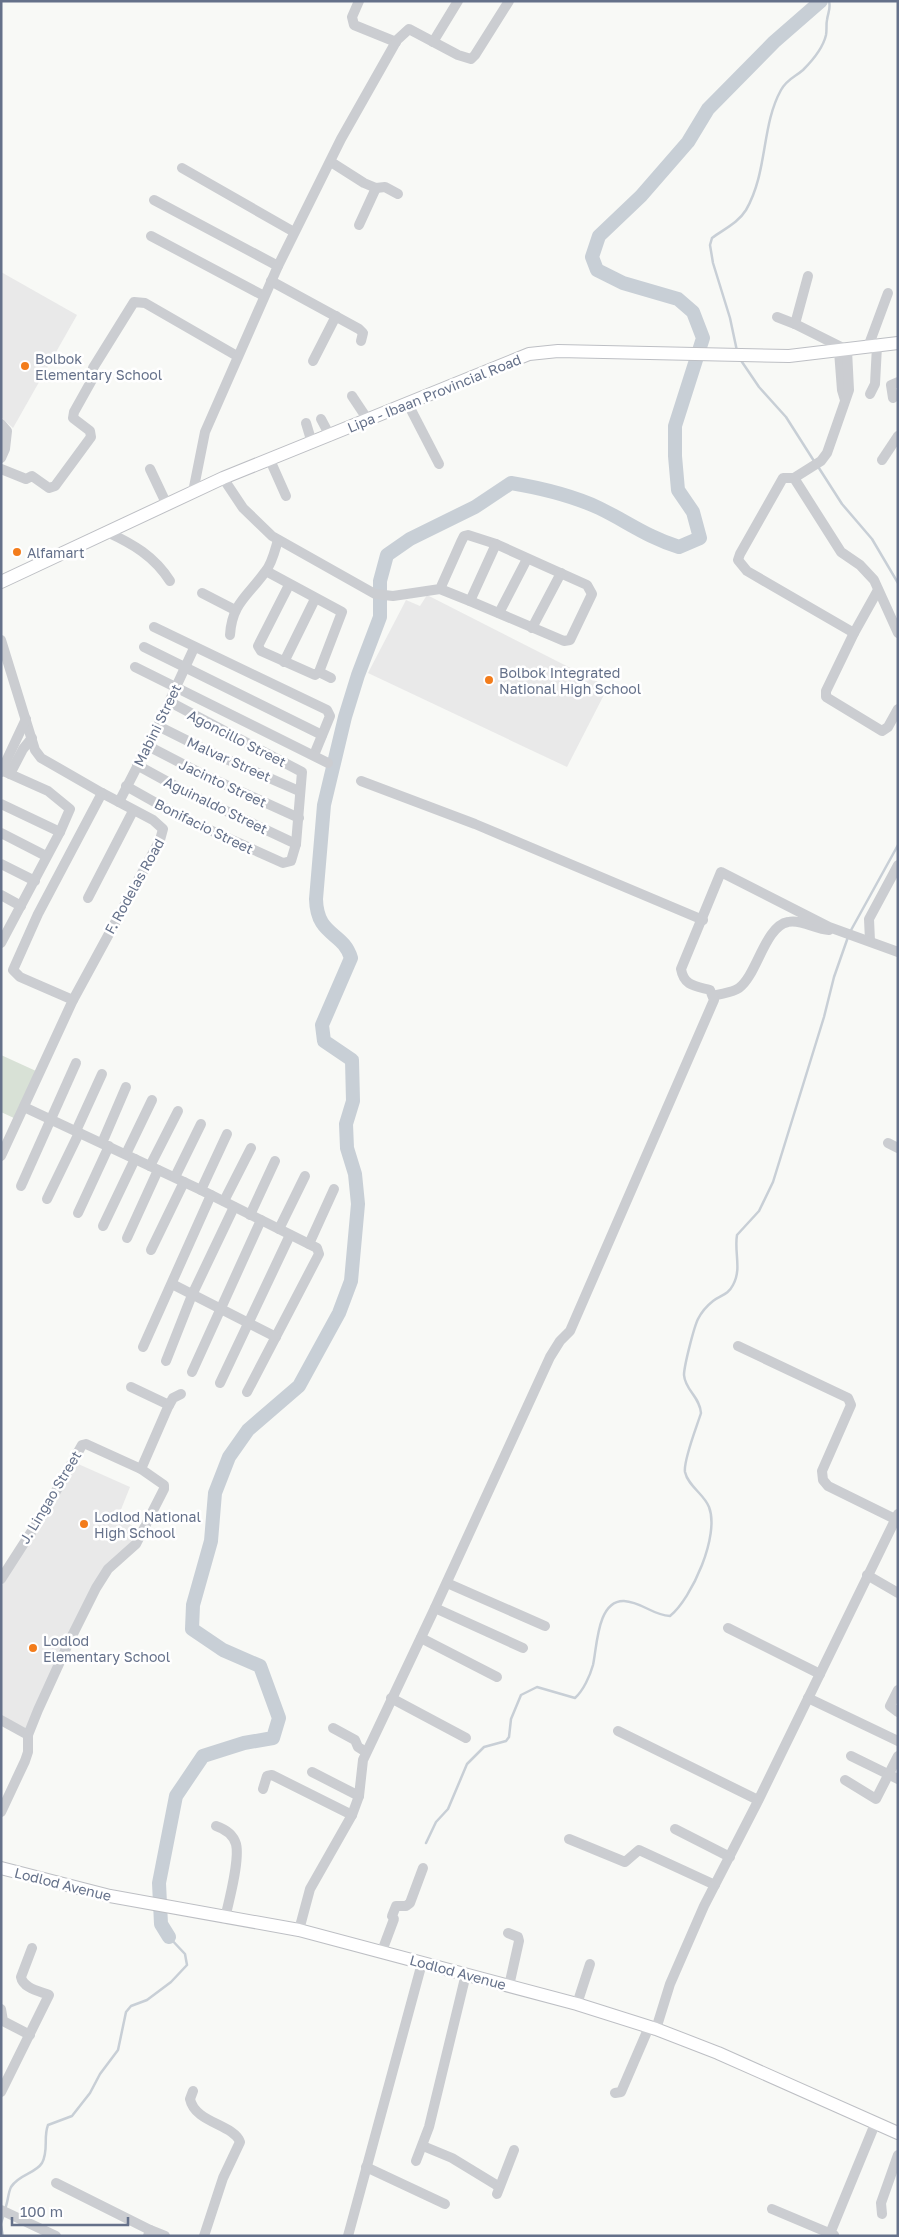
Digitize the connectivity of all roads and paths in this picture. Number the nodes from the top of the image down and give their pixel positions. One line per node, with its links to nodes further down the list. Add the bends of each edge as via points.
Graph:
1 (359, 1): 4 (street, via 352,17 354,25)
2 (458, 1): 5 (street)
3 (509, 1): 5 (street, via 471,58)
4 (396, 42): 5 (street, via 409,29); 6 (street)
5 (433, 42)
6 (331, 162): 8 (street); 12 (street)
7 (182, 168): 12 (street)
8 (376, 188): 9 (street, via 385,187); 11 (street)
9 (398, 194)
10 (154, 200): 14 (street)
11 (359, 225)
12 (294, 232): 14 (street)
13 (151, 236): 18 (street)
14 (278, 266): 16 (street)
15 (808, 276): 21 (street)
16 (271, 282): 18 (street); 19 (street)
17 (888, 293): 24 (street)
18 (264, 296): 26 (street)
19 (336, 316): 22 (street, via 361,331); 27 (street)
20 (777, 317): 21 (street)
21 (795, 324): 25 (street)
22 (361, 341)
23 (898, 342): 24 (main road, Lipa - Ibaan Provincial Road)
24 (872, 346): 25 (main road, Lipa - Ibaan Provincial Road); 29 (street, via 875,384)
25 (843, 350): 32 (main road, Lipa - Ibaan Provincial Road, via 789,356 558,351 529,354); 47 (street, via 849,390 827,453)
26 (237, 356): 44 (street, via 145,304 134,302 93,368 93,378 73,416 91,437 55,486 49,488 32,476 26,479); 48 (street, via 205,432)
27 (313, 361)
28 (898, 382): 31 (street, via 891,385)
29 (870, 394)
30 (352, 396): 34 (street)
31 (893, 398)
32 (408, 404): 34 (main road, Lipa - Ibaan Provincial Road); 43 (street)
33 (321, 419): 37 (street)
34 (368, 420): 37 (main road, Lipa - Ibaan Provincial Road)
35 (306, 423): 39 (street)
36 (1, 424): 40 (street, via 7,431)
37 (330, 436): 39 (main road, Lipa - Ibaan Provincial Road)
38 (898, 436): 42 (street)
39 (312, 443): 41 (main road, Lipa - Ibaan Provincial Road)
40 (1, 458)
41 (270, 460): 46 (main road, Lipa - Ibaan Provincial Road); 49 (street)
42 (882, 460)
43 (439, 464)
44 (1, 469)
45 (150, 469): 50 (street)
46 (223, 478): 48 (main road, Lipa - Ibaan Provincial Road); 52 (street, via 243,508)
47 (794, 478): 61 (street, via 836,546 867,571); 69 (street, via 783,478 738,560 747,571)
48 (193, 492): 50 (main road, Lipa - Ibaan Provincial Road)
49 (286, 496)
50 (166, 505): 51 (main road, Lipa - Ibaan Provincial Road)
51 (107, 532): 57 (street, via 148,554); 58 (main road, Lipa - Ibaan Provincial Road)
52 (278, 540): 55 (street); 60 (street, via 374,594 393,596)
53 (496, 544): 54 (street); 60 (street, via 464,536); 64 (street)
54 (527, 558): 56 (street); 66 (street)
55 (266, 571): 59 (street); 65 (street)
56 (560, 574): 68 (street); 68 (street, via 587,585 592,594 573,635 564,642)
57 (170, 581)
58 (1, 582)
59 (289, 585): 63 (street); 75 (street, via 258,646 261,651)
60 (440, 589): 64 (street)
61 (878, 590): 69 (street); 70 (street)
62 (202, 593): 65 (street)
63 (315, 599): 75 (street); 78 (street, via 340,610 342,615)
64 (470, 600): 66 (street)
65 (235, 610): 71 (street)
66 (499, 613): 68 (street)
67 (154, 627): 74 (street)
68 (532, 628)
69 (854, 633): 82 (street, via 826,697 882,731)
70 (898, 633)
71 (230, 635)
72 (1, 640): 83 (street, F. Rodelas Road)
73 (144, 646): 77 (street)
74 (194, 648): 77 (street, Mabini Street); 85 (street, via 327,710 330,716)
75 (284, 662): 78 (street, via 312,674)
76 (135, 667): 80 (street)
77 (184, 668): 80 (street, Mabini Street); 85 (street)
78 (318, 672): 79 (street)
79 (330, 678)
80 (176, 687): 81 (street, Mabini Street); 88 (street)
81 (170, 702): 84 (street, Mabini Street); 94 (street, Agoncillo Street, via 302,772)
82 (898, 709)
83 (26, 719): 86 (street, F. Rodelas Road); 91 (street)
84 (158, 726): 87 (street, Mabini Street); 94 (street, Malvar Street)
85 (322, 735): 88 (street)
86 (32, 738): 91 (street); 95 (street, F. Rodelas Road, via 41,758)
87 (148, 746): 90 (street, Mabini Street); 99 (street, Jacinto Street)
88 (314, 755): 89 (street)
89 (328, 763)
90 (137, 765): 93 (street, Mabini Street); 102 (street, Aguinaldo Street)
91 (4, 772): 100 (street, via 48,791 68,806 70,809)
92 (360, 781): 110 (street, via 474,824)
93 (126, 786): 96 (street, Mabini Street); 102 (street, Bonifacio Street, via 181,816 284,863 291,860)
94 (300, 791): 99 (street)
95 (102, 794): 96 (street, F. Rodelas Road); 117 (street, via 38,914 13,970 20,977)
96 (118, 802): 98 (street, F. Rodelas Road)
97 (1, 804): 100 (street)
98 (133, 810): 108 (street); 117 (street, F. Rodelas Road, via 157,823 163,833)
99 (300, 818): 102 (street)
100 (60, 832): 103 (street)
101 (1, 833): 103 (street)
102 (296, 844)
103 (46, 856): 106 (street)
104 (1, 864): 106 (street)
105 (898, 865): 113 (street, via 868,919)
106 (35, 881): 109 (street)
107 (1, 895): 109 (street)
108 (88, 898)
109 (22, 906): 111 (street)
110 (702, 920): 112 (street, via 721,872 829,927); 116 (street, via 681,969 688,984 710,990)
111 (5, 929): 114 (street)
112 (856, 937): 113 (street); 116 (street, via 795,921 787,922 775,929 746,982 731,992)
113 (870, 941): 115 (street)
114 (1, 943)
115 (898, 952)
116 (714, 996): 170 (street, via 570,1331 550,1357)
117 (73, 1000): 122 (street, F. Rodelas Road)
118 (76, 1063): 124 (street)
119 (102, 1074): 126 (street)
120 (126, 1087): 128 (street)
121 (152, 1100): 131 (street)
122 (24, 1107): 124 (street); 130 (street, F. Rodelas Road)
123 (178, 1111): 133 (street)
124 (52, 1120): 126 (street); 136 (street)
125 (201, 1124): 135 (street)
126 (78, 1132): 128 (street); 140 (street)
127 (227, 1134): 138 (street)
128 (105, 1145): 131 (street); 143 (street)
129 (251, 1148): 141 (street)
130 (1, 1156)
131 (130, 1156): 133 (street); 146 (street)
132 (275, 1161): 144 (street)
133 (154, 1168): 135 (street); 149 (street)
134 (305, 1176): 147 (street)
135 (180, 1180): 138 (street); 151 (street)
136 (21, 1186)
137 (334, 1189): 150 (street)
138 (201, 1190): 139 (street)
139 (212, 1195): 141 (street); 152 (street)
140 (48, 1198)
141 (224, 1201): 142 (street)
142 (234, 1206): 144 (street); 153 (street)
143 (78, 1213)
144 (250, 1215): 145 (street)
145 (261, 1220): 147 (street); 154 (street)
146 (103, 1226)
147 (278, 1229): 148 (street)
148 (290, 1235): 150 (street); 155 (street)
149 (127, 1238)
150 (309, 1244): 156 (street, via 317,1248 319,1254)
151 (151, 1250)
152 (172, 1284): 153 (street); 158 (street)
153 (192, 1295): 154 (street); 159 (street)
154 (220, 1308): 155 (street); 160 (street)
155 (248, 1322): 156 (street); 161 (street)
156 (276, 1337): 163 (street)
157 (738, 1346): 167 (street, via 848,1398 851,1405 822,1472 823,1480 828,1486)
158 (143, 1347)
159 (166, 1362)
160 (192, 1372)
161 (220, 1383)
162 (131, 1387): 165 (street)
163 (248, 1392)
164 (180, 1394): 165 (street)
165 (170, 1405): 166 (street)
166 (141, 1469): 169 (street, J. Lingao Street, via 86,1444 79,1448 46,1509); 186 (street, via 164,1484 164,1489 136,1544 108,1569 96,1588 44,1694)
167 (896, 1516): 168 (street)
168 (867, 1575): 171 (street); 177 (street)
169 (1, 1579)
170 (447, 1583): 172 (street); 173 (street)
171 (898, 1593)
172 (435, 1608): 175 (street); 176 (street)
173 (545, 1626)
174 (728, 1628): 177 (street)
175 (420, 1638): 178 (street); 180 (street)
176 (523, 1648)
177 (820, 1674): 181 (street)
178 (497, 1677)
179 (898, 1690): 182 (street, via 890,1706)
180 (391, 1698): 187 (street); 189 (street)
181 (808, 1698): 188 (street); 197 (street)
182 (898, 1712)
183 (1, 1720): 186 (street)
184 (333, 1728): 189 (street, via 352,1738)
185 (618, 1731): 197 (street)
186 (28, 1735): 198 (street, via 25,1761)
187 (466, 1738)
188 (898, 1741)
189 (366, 1752): 196 (street)
190 (851, 1756): 193 (street)
191 (898, 1756): 193 (street)
192 (312, 1772): 196 (street)
193 (893, 1777): 194 (street, via 876,1799)
194 (845, 1780)
195 (263, 1789): 199 (street, via 267,1776 272,1775)
196 (359, 1796): 199 (street)
197 (758, 1800): 203 (street)
198 (1, 1812)
199 (352, 1815): 208 (street, via 310,1888)
200 (216, 1826): 207 (street, via 227,1830 236,1844)
201 (675, 1829): 203 (street)
202 (569, 1839): 206 (street, via 625,1862 639,1850)
203 (730, 1857): 206 (street)
204 (1, 1868): 207 (main road, Lodlod Avenue, via 110,1896)
205 (423, 1868): 211 (street, via 410,1903 396,1906)
206 (715, 1885): 218 (street)
207 (225, 1918): 208 (main road, Lodlod Avenue)
208 (299, 1930): 211 (main road, Lodlod Avenue)
209 (508, 1933): 215 (street, via 519,1938)
210 (32, 1948): 219 (street, via 21,1981 49,1995)
211 (382, 1951): 212 (main road, Lodlod Avenue)
212 (422, 1963): 214 (main road, Lodlod Avenue); 229 (street)
213 (590, 1964): 216 (street)
214 (466, 1974): 215 (main road, Lodlod Avenue); 225 (street)
215 (509, 1986): 216 (main road, Lodlod Avenue)
216 (577, 2004): 218 (main road, Lodlod Avenue)
217 (1, 2009): 219 (street, via 3,2021)
218 (652, 2028): 222 (street, via 621,2092); 223 (main road, Lodlod Avenue, via 718,2053)
219 (30, 2034): 221 (street)
220 (193, 2091): 239 (street, via 190,2099 193,2108 240,2142 223,2178)
221 (1, 2092)
222 (615, 2094)
223 (878, 2124): 224 (main road, Lodlod Avenue); 236 (street)
224 (898, 2133)
225 (423, 2146): 226 (street, via 452,2158 498,2190); 228 (street)
226 (514, 2150)
227 (898, 2155): 234 (street, via 881,2203)
228 (416, 2162)
229 (366, 2167): 231 (street); 240 (street)
230 (56, 2183): 235 (street)
231 (445, 2204)
232 (772, 2209): 236 (street)
233 (1, 2210): 237 (street)
234 (882, 2214)
235 (149, 2233): 238 (street)
236 (832, 2235)
237 (56, 2236)
238 (165, 2236)
239 (204, 2236)
240 (348, 2236)

